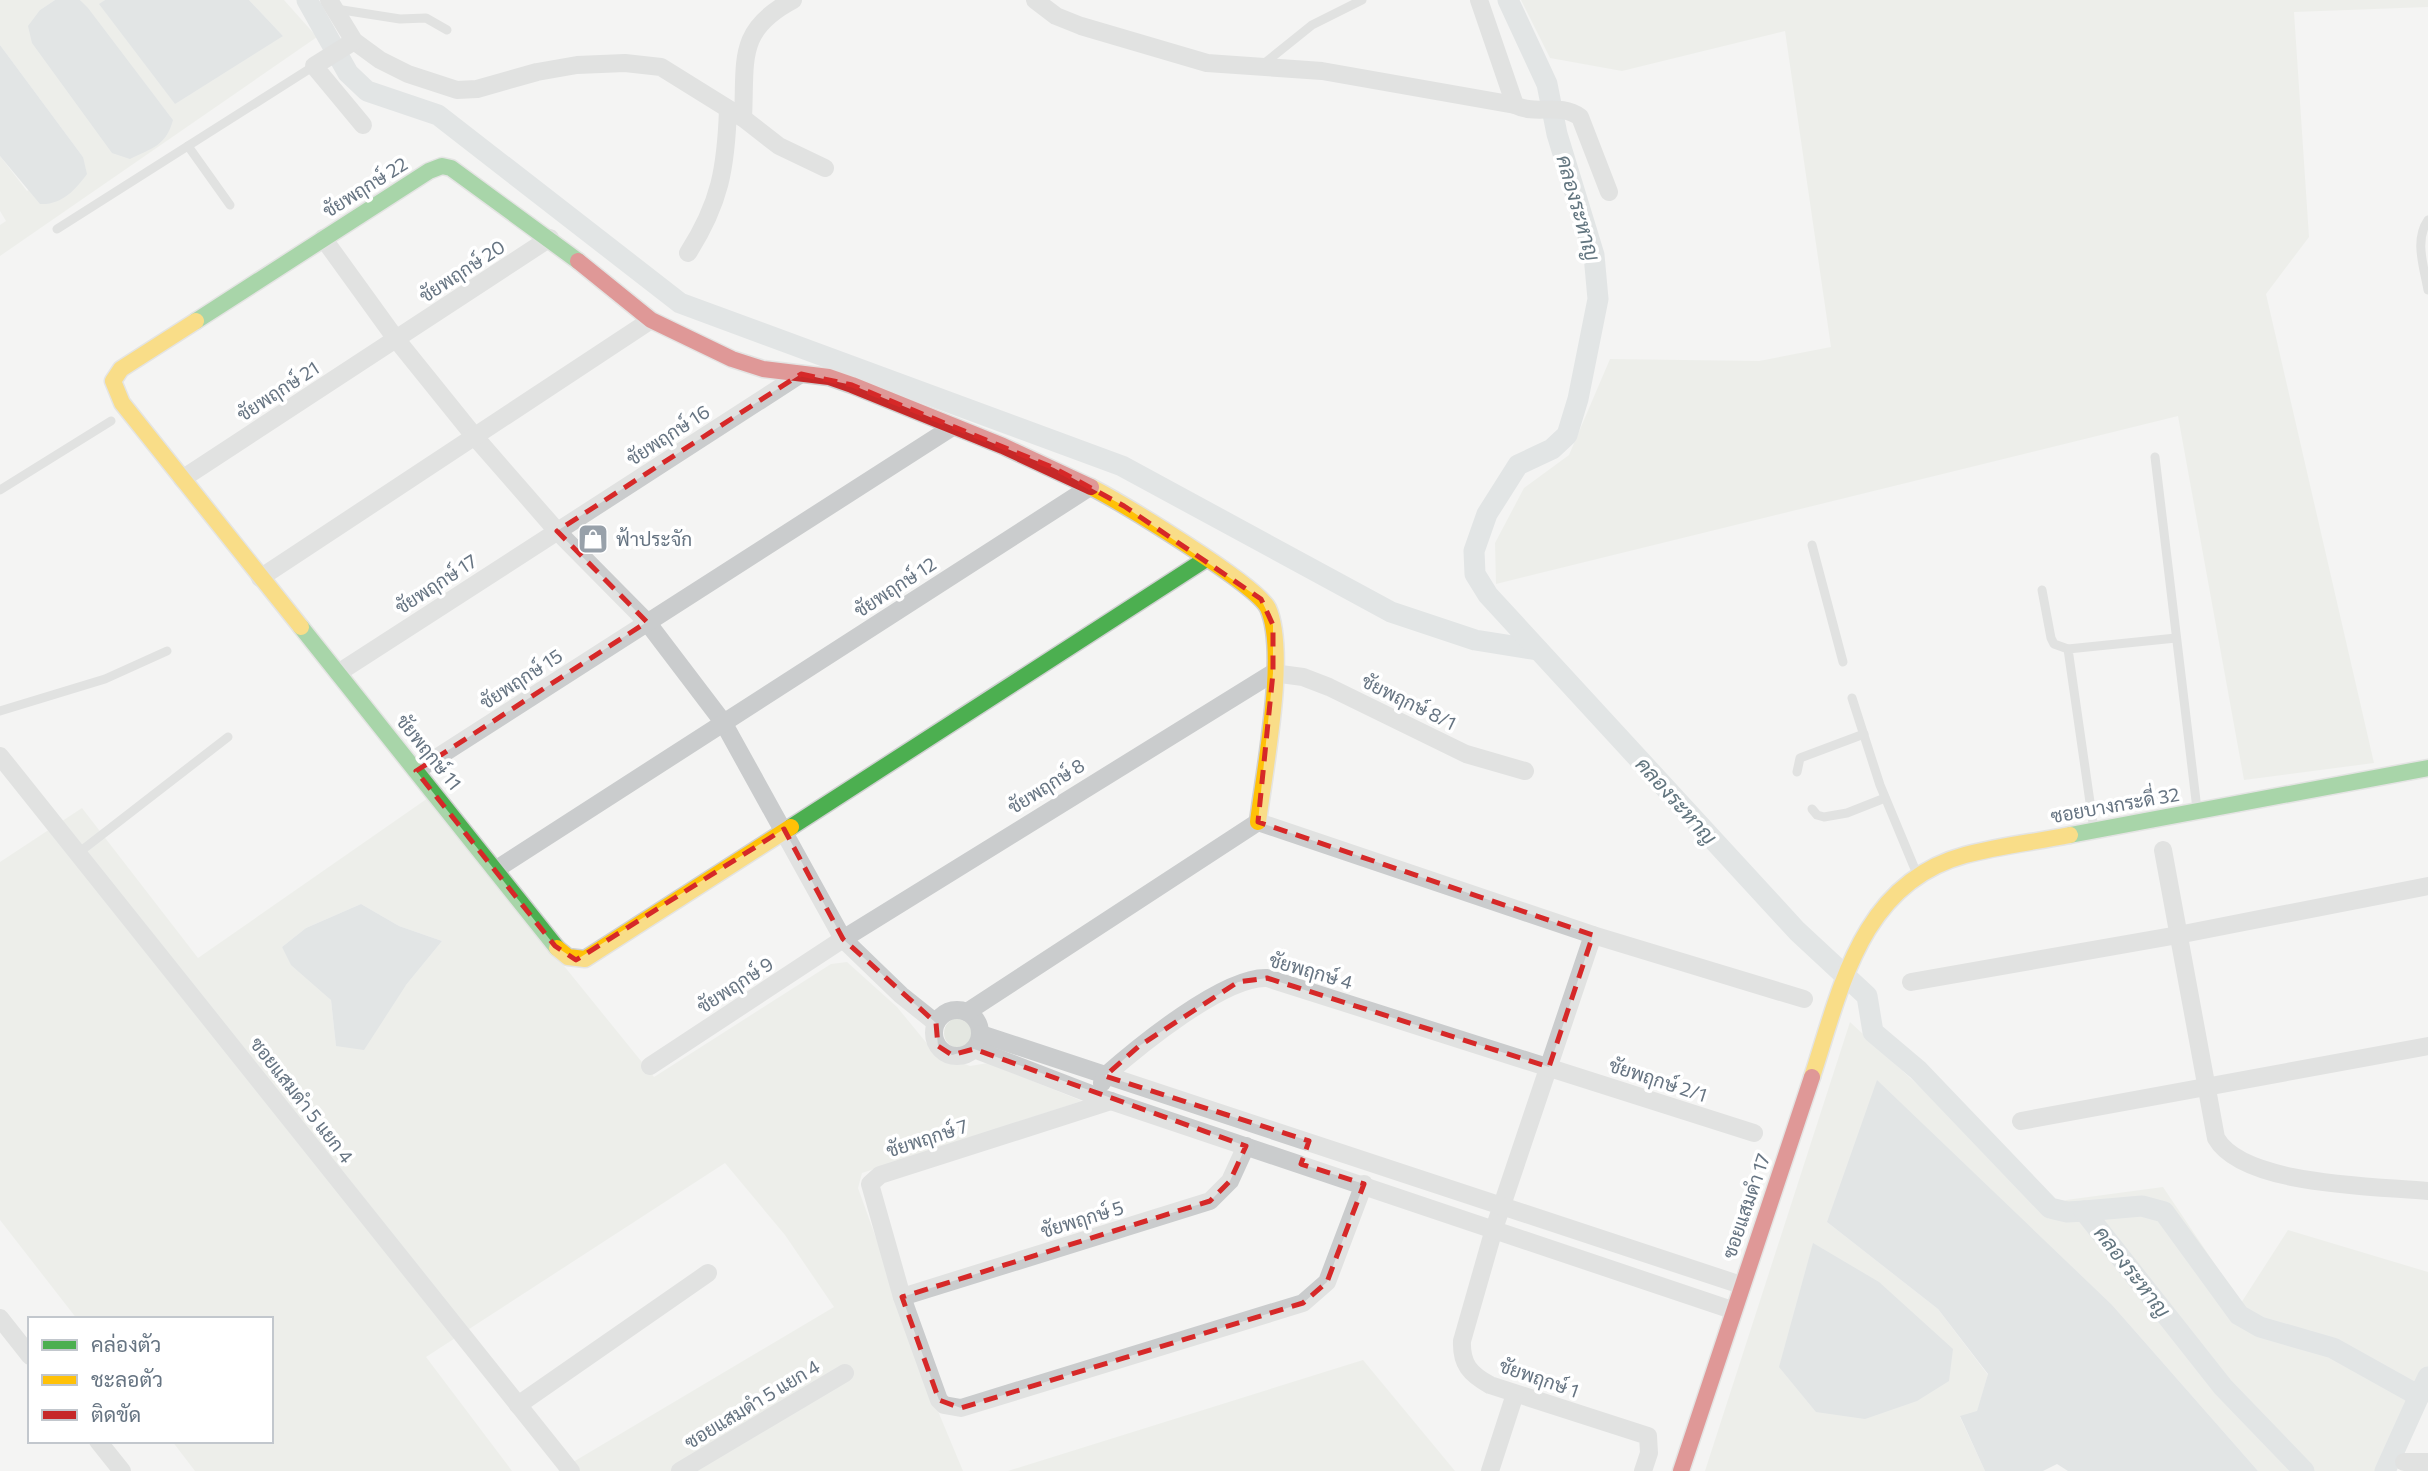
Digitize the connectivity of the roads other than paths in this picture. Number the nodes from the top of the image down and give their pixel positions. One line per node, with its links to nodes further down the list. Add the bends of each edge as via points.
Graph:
1 (793, 0): 11 (street, via 770,12 754,28)
2 (1035, 0): 9 (street, via 1056,16 1081,26 1208,63)
3 (1362, 0): 9 (lane, via 1312,25)
4 (1479, 0): 10 (street)
5 (333, 4): 6 (lane, via 400,19 426,18); 7 (street)
6 (447, 30)
7 (355, 41): 8 (street); 11 (street, via 408,74 457,90 578,65 661,67)
8 (314, 66): 12 (street); 13 (lane)
9 (1260, 67): 10 (street, via 1322,71)
10 (1515, 105): 15 (street, via 1532,111 1560,108 1580,117)
11 (736, 114): 14 (street, via 779,146); 21 (street, via 722,184 709,221)
12 (363, 125)
13 (188, 146): 16 (lane); 18 (lane)
14 (825, 169)
15 (1609, 191)
16 (230, 205)
17 (2428, 220): 22 (lane, via 2421,229 2420,246)
18 (57, 229)
19 (323, 238): 20 (street, ชัยพฤกษ์ 22, via 442,166 458,171); 24 (street); 25 (street, ชัยพฤกษ์ 22)
20 (550, 238): 23 (street); 24 (street, ชัยพฤกษ์ 20)
21 (688, 253)
22 (2428, 290)
23 (651, 320): 26 (street, via 723,356 763,369); 29 (street)
24 (396, 339): 29 (street); 31 (street, ชัยพฤกษ์ 21)
25 (121, 369): 31 (street, ชัยพฤกษ์ 11, via 115,375 114,390)
26 (801, 374): 28 (street, via 841,381); 34 (street, ชัยพฤกษ์ 16)
27 (111, 421): 33 (lane)
28 (954, 426): 32 (street); 39 (street, ชัยพฤกษ์ 15)
29 (475, 437): 34 (street); 37 (street)
30 (2155, 457): 40 (lane)
31 (182, 478): 37 (street, ชัยพฤกษ์ 11)
32 (1090, 487): 36 (street); 48 (street, ชัยพฤกษ์ 12)
33 (0, 490)
34 (557, 531): 39 (street); 44 (street, ชัยพฤกษ์ 17)
35 (1812, 545): 43 (lane)
36 (1206, 559): 45 (street, via 1268,609 1273,625); 60 (street, ชัยพฤกษ์ 11)
37 (260, 578): 44 (street, ชัยพฤกษ์ 11)
38 (2042, 590): 41 (lane, via 2051,638)
39 (647, 622): 48 (street); 53 (street, ชัยพฤกษ์ 15)
40 (2176, 638): 41 (lane); 58 (lane)
41 (2068, 649): 61 (lane)
42 (167, 650): 47 (lane, via 105,680)
43 (1843, 662)
44 (338, 673): 53 (street, ชัยพฤกษ์ 11)
45 (1273, 673): 54 (street, ชัยพฤกษ์ 8/1, via 1329,687 1466,754); 59 (street); 69 (street, ชัยพฤกษ์ 8)
46 (1852, 698): 49 (lane)
47 (0, 711)
48 (723, 722): 60 (street); 64 (street, ชัยพฤกษ์ 12)
49 (1864, 734): 55 (lane, via 1800,758); 56 (lane)
50 (228, 737): 63 (lane)
51 (3, 764): 63 (street, ซอยแสมดำ 5 แยก 4)
52 (2428, 768): 58 (street, ซอยบางกระดี่ 32)
53 (416, 771): 64 (street, ชัยพฤกษ์ 11)
54 (1525, 771)
55 (1797, 772)
56 (1885, 799): 57 (lane, via 1834,816 1824,817); 65 (lane)
57 (1812, 809)
58 (2197, 811): 61 (street, ซอยบางกระดี่ 32)
59 (1258, 822): 67 (street); 73 (street)
60 (784, 828): 64 (street, ชัยพฤกษ์ 11, via 576,960 565,957); 69 (street)
61 (2094, 830): 65 (street, ซอยบางกระดี่ 32, via 1964,855)
62 (2163, 850): 68 (street)
63 (77, 854): 103 (street, ซอยแสมดำ 5 แยก 4)
64 (495, 870)
65 (1917, 874): 70 (street, ซอยบางกระดี่ 32, via 1890,895 1867,923)
66 (2428, 886): 68 (street)
67 (1593, 935): 72 (street); 78 (street, ชัยพฤกษ์ 1)
68 (2178, 935): 71 (street); 80 (street)
69 (843, 939): 74 (street); 77 (street, ชัยพฤกษ์ 9)
70 (1852, 955): 96 (street, ซอยแสมดำ 17)
71 (1911, 982)
72 (1804, 999)
73 (967, 1012): 74 (street, via 946,1013); 75 (street, via 979,1025)
74 (936, 1023): 75 (street, via 935,1039 944,1052 960,1056)
75 (977, 1042): 79 (street); 81 (street)
76 (2428, 1046): 80 (street)
77 (650, 1066)
78 (1549, 1068): 79 (street, ชัยพฤกษ์ 4, via 1253,977 1139,1046); 83 (street, ชัยพฤกษ์ 2/1); 91 (street, ชัยพฤกษ์ 1)
79 (1105, 1076): 81 (street, ชัยพฤกษ์ 4); 84 (street)
80 (2208, 1088): 82 (street); 89 (street, via 2217,1138 2234,1158 2291,1177)
81 (1104, 1098): 85 (street); 97 (street, ชัยพฤกษ์ 7, via 874,1179 870,1192)
82 (2021, 1121)
83 (1754, 1133)
84 (1309, 1141): 86 (street); 88 (street)
85 (1245, 1146): 86 (street); 97 (street, ชัยพฤกษ์ 5, via 1230,1181 1210,1201)
86 (1301, 1164): 87 (street)
87 (1364, 1184): 90 (street); 97 (street, via 1327,1282 1303,1303 961,1408 939,1401)
88 (1433, 1184): 90 (street); 91 (street)
89 (2428, 1191)
90 (1426, 1205): 92 (street)
91 (1503, 1206): 92 (street, ชัยพฤกษ์ 1); 93 (street)
92 (1494, 1229): 94 (street); 102 (street, ชัยพฤกษ์ 1, via 1462,1353 1474,1377)
93 (1591, 1234): 94 (street); 96 (street)
94 (1583, 1259): 98 (street)
95 (708, 1273): 103 (street)
96 (1741, 1286): 98 (street, ซอยแสมดำ 17)
97 (902, 1297)
98 (1732, 1311): 112 (street, ซอยแสมดำ 17)
99 (0, 1318): 100 (street)
100 (28, 1353)
101 (845, 1373): 109 (street, ซอยแสมดำ 5 แยก 4)
102 (1515, 1394): 110 (street); 111 (street, ชัยพฤกษ์ 1, via 1648,1436)
103 (518, 1405): 108 (street, ซอยแสมดำ 5 แยก 4)
104 (100, 1443): 107 (street)
105 (2404, 1462): 106 (street)
106 (2428, 1462)
107 (122, 1471)
108 (571, 1471)
109 (680, 1471)
110 (1490, 1471)
111 (1643, 1471)
112 (1681, 1471)

